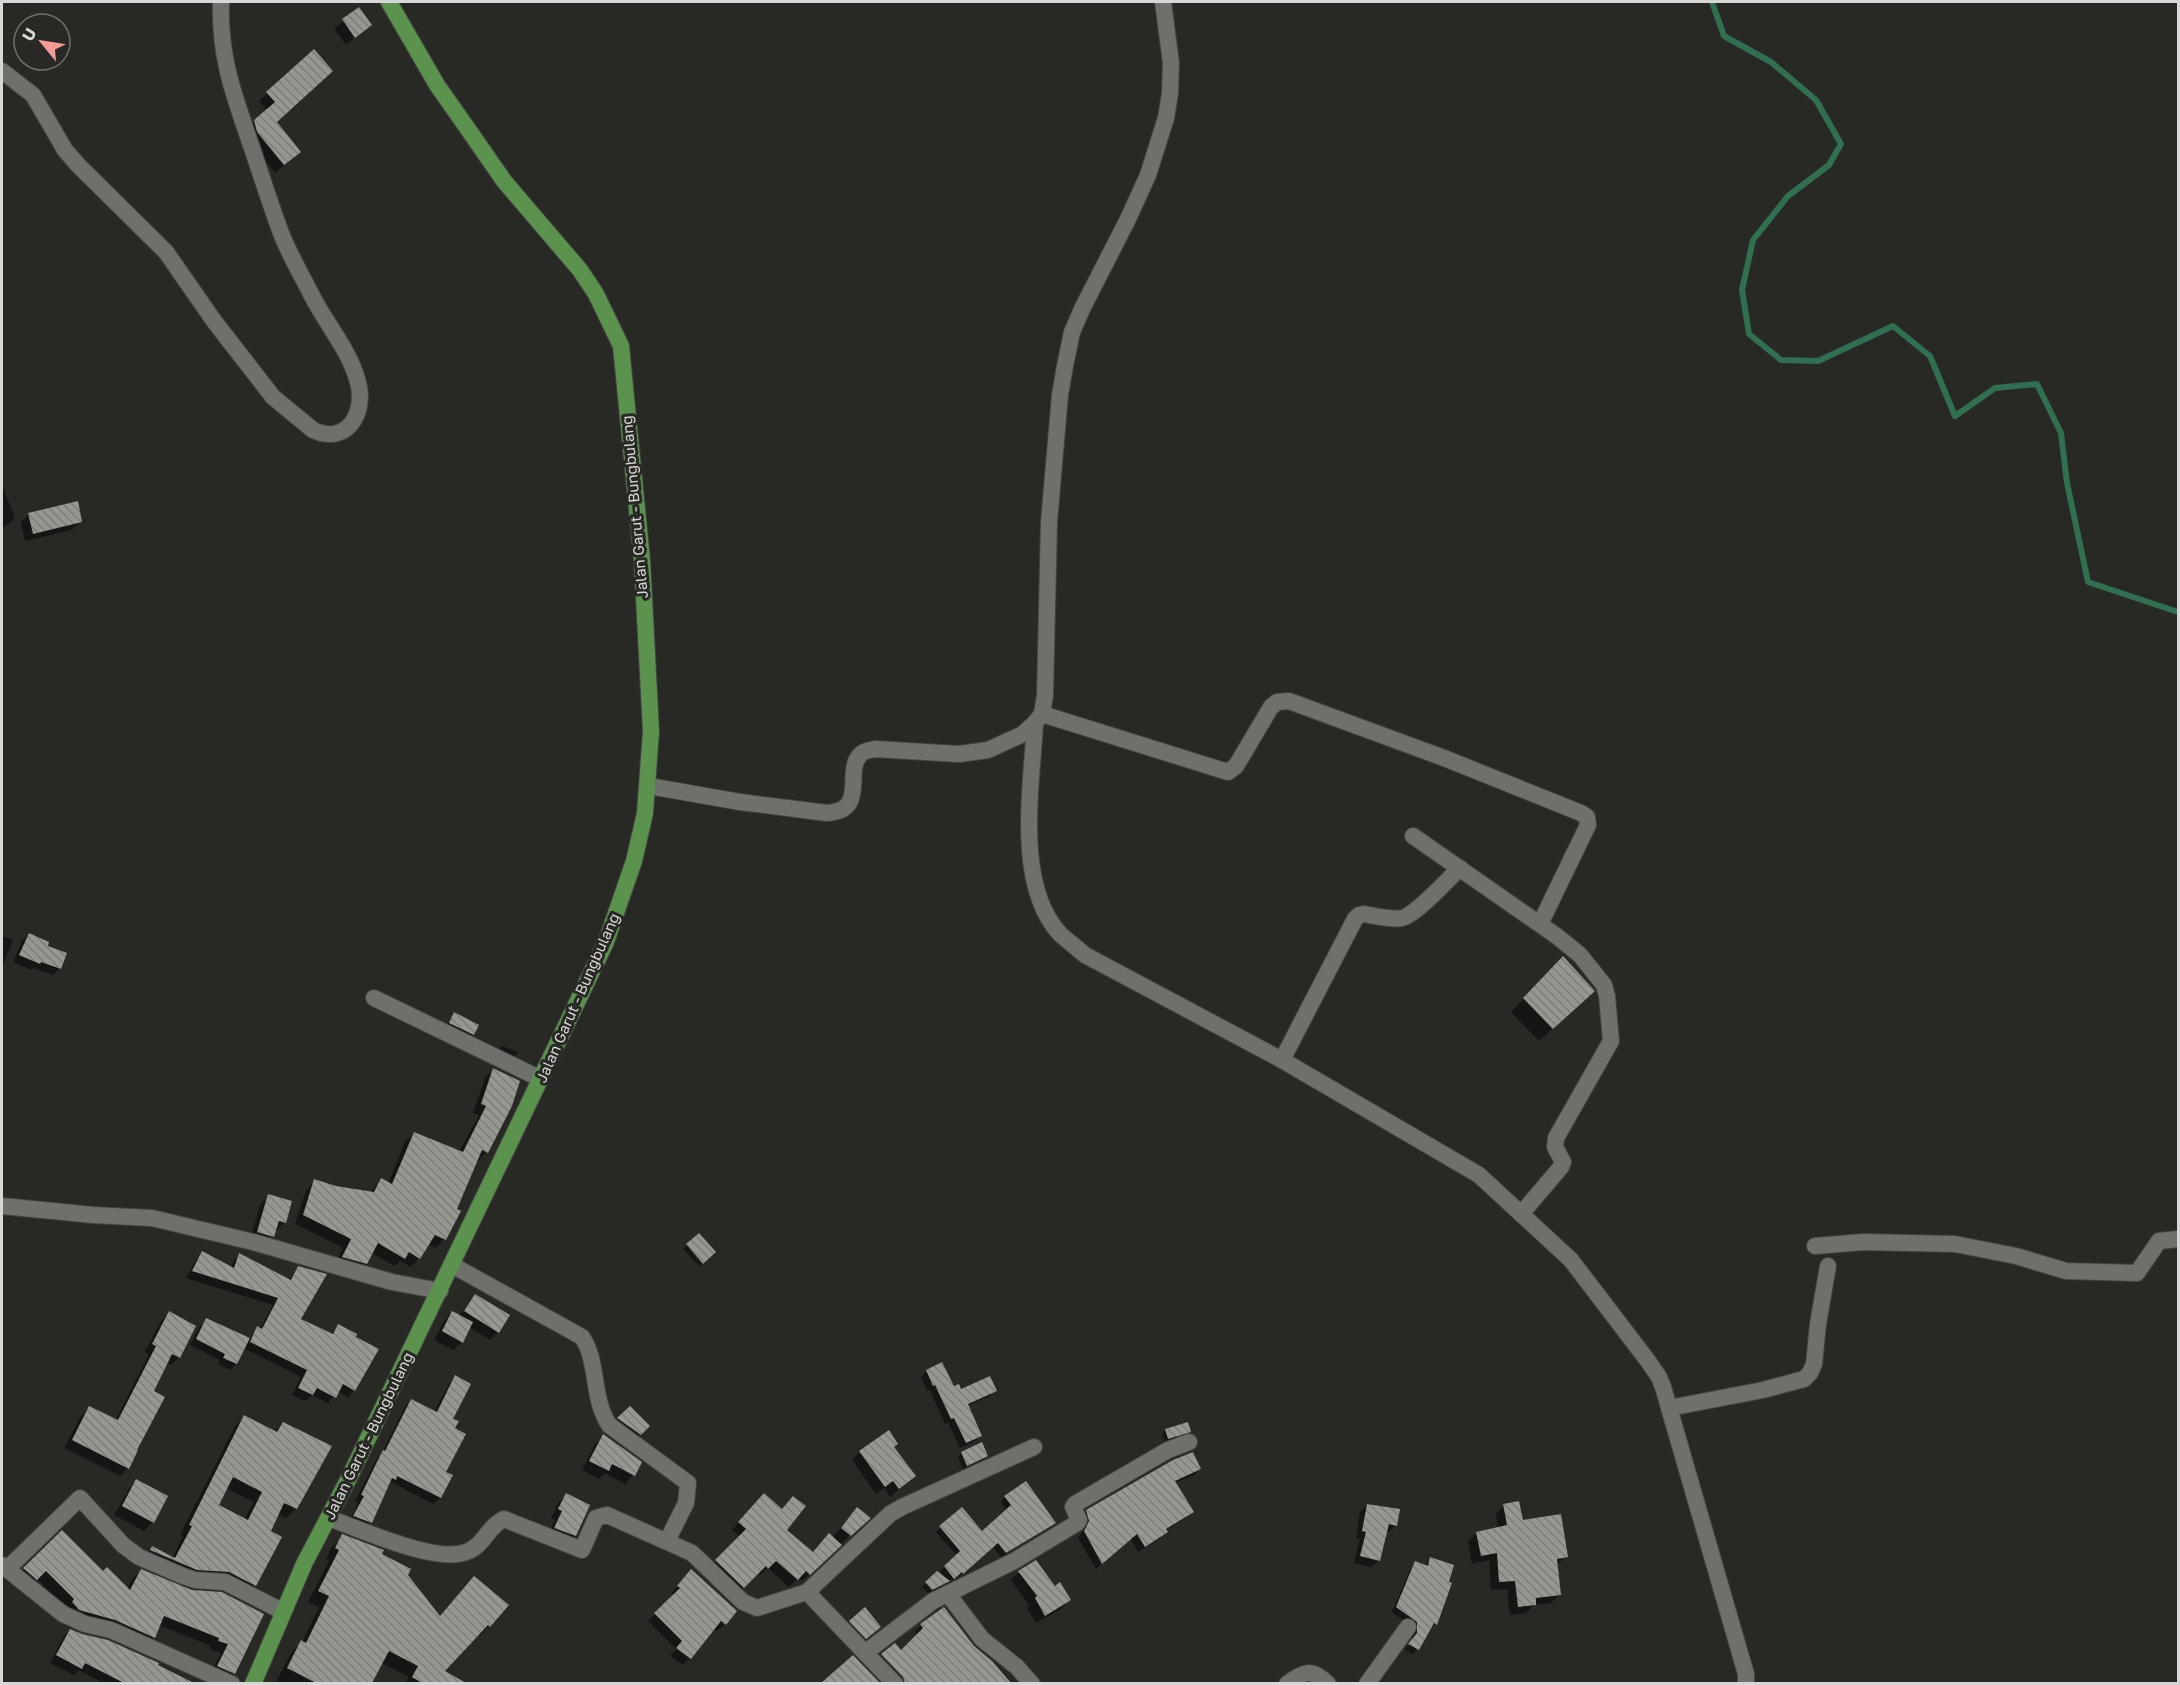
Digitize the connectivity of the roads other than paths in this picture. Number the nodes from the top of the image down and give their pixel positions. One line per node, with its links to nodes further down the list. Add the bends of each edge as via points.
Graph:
1 (221, 2): 4 (street, via 220,29 227,74 281,235 312,297 345,349 358,384 359,412 349,427 333,435 314,430 273,397 166,252 65,150 33,95)
2 (389, 2): 6 (main road, Jalan Garut - Bungbulang, via 437,86 476,142 580,270 621,346 642,571 651,731)
3 (1163, 2): 5 (street, via 1171,63 1166,118 1140,192 1072,332 1063,375 1049,522 1045,695)
4 (2, 71)
5 (1039, 719): 6 (street, via 1023,734 975,753 868,750 857,761 851,799 839,813 740,802); 9 (street, via 1228,772 1236,766 1271,707 1289,701 1581,813 1587,817 1587,825); 11 (street, via 1029,849 1037,892 1059,933 1085,955)
6 (649, 786): 12 (main road, Jalan Garut - Bungbulang, via 637,846 614,922)
7 (1413, 836): 8 (street)
8 (1460, 868): 9 (street); 11 (street, via 1406,917 1359,915)
9 (1540, 924): 14 (street, via 1580,955 1604,985 1611,1041 1556,1138 1561,1167)
10 (374, 998): 12 (street)
11 (1282, 1060): 14 (street, via 1479,1175)
12 (541, 1079): 17 (main road, Jalan Garut - Bungbulang)
13 (2, 1206): 19 (street, via 152,1218 243,1239 392,1282)
14 (1521, 1214): 20 (street, via 1570,1260 1641,1352 1659,1377)
15 (2178, 1239): 16 (street, via 2159,1241 2137,1273 2066,1270 1955,1244 1863,1242)
16 (1815, 1246)
17 (452, 1265): 19 (main road, Jalan Garut - Bungbulang); 24 (street, via 582,1337 588,1345 596,1397 609,1425 688,1483 686,1503)
18 (1828, 1266): 20 (street, via 1814,1364 1804,1379)
19 (440, 1290): 23 (main road, Jalan Garut - Bungbulang)
20 (1669, 1408): 38 (street)
21 (1189, 1442): 27 (street, via 1168,1450 1075,1504 1077,1523 1014,1562)
22 (1034, 1448): 26 (street, via 890,1514)
23 (328, 1518): 24 (street, via 404,1545 452,1555 478,1546 504,1519 582,1550 596,1518 604,1514); 28 (main road, Jalan Garut - Bungbulang)
24 (667, 1540): 26 (street, via 697,1556 750,1606 758,1608)
25 (4, 1569): 28 (street, via 80,1498 139,1557 195,1580 225,1582); 31 (street, via 63,1614 111,1630)
26 (807, 1592): 30 (street)
27 (948, 1594): 30 (street); 34 (street, via 982,1639)
28 (282, 1611): 32 (main road, Jalan Garut - Bungbulang)
29 (1408, 1627): 37 (street)
30 (866, 1652): 33 (street)
31 (232, 1683)
32 (253, 1683)
33 (896, 1683)
34 (1032, 1683)
35 (1287, 1683): 36 (street, via 1311,1672)
36 (1328, 1683)
37 (1367, 1683)
38 (1746, 1683)

